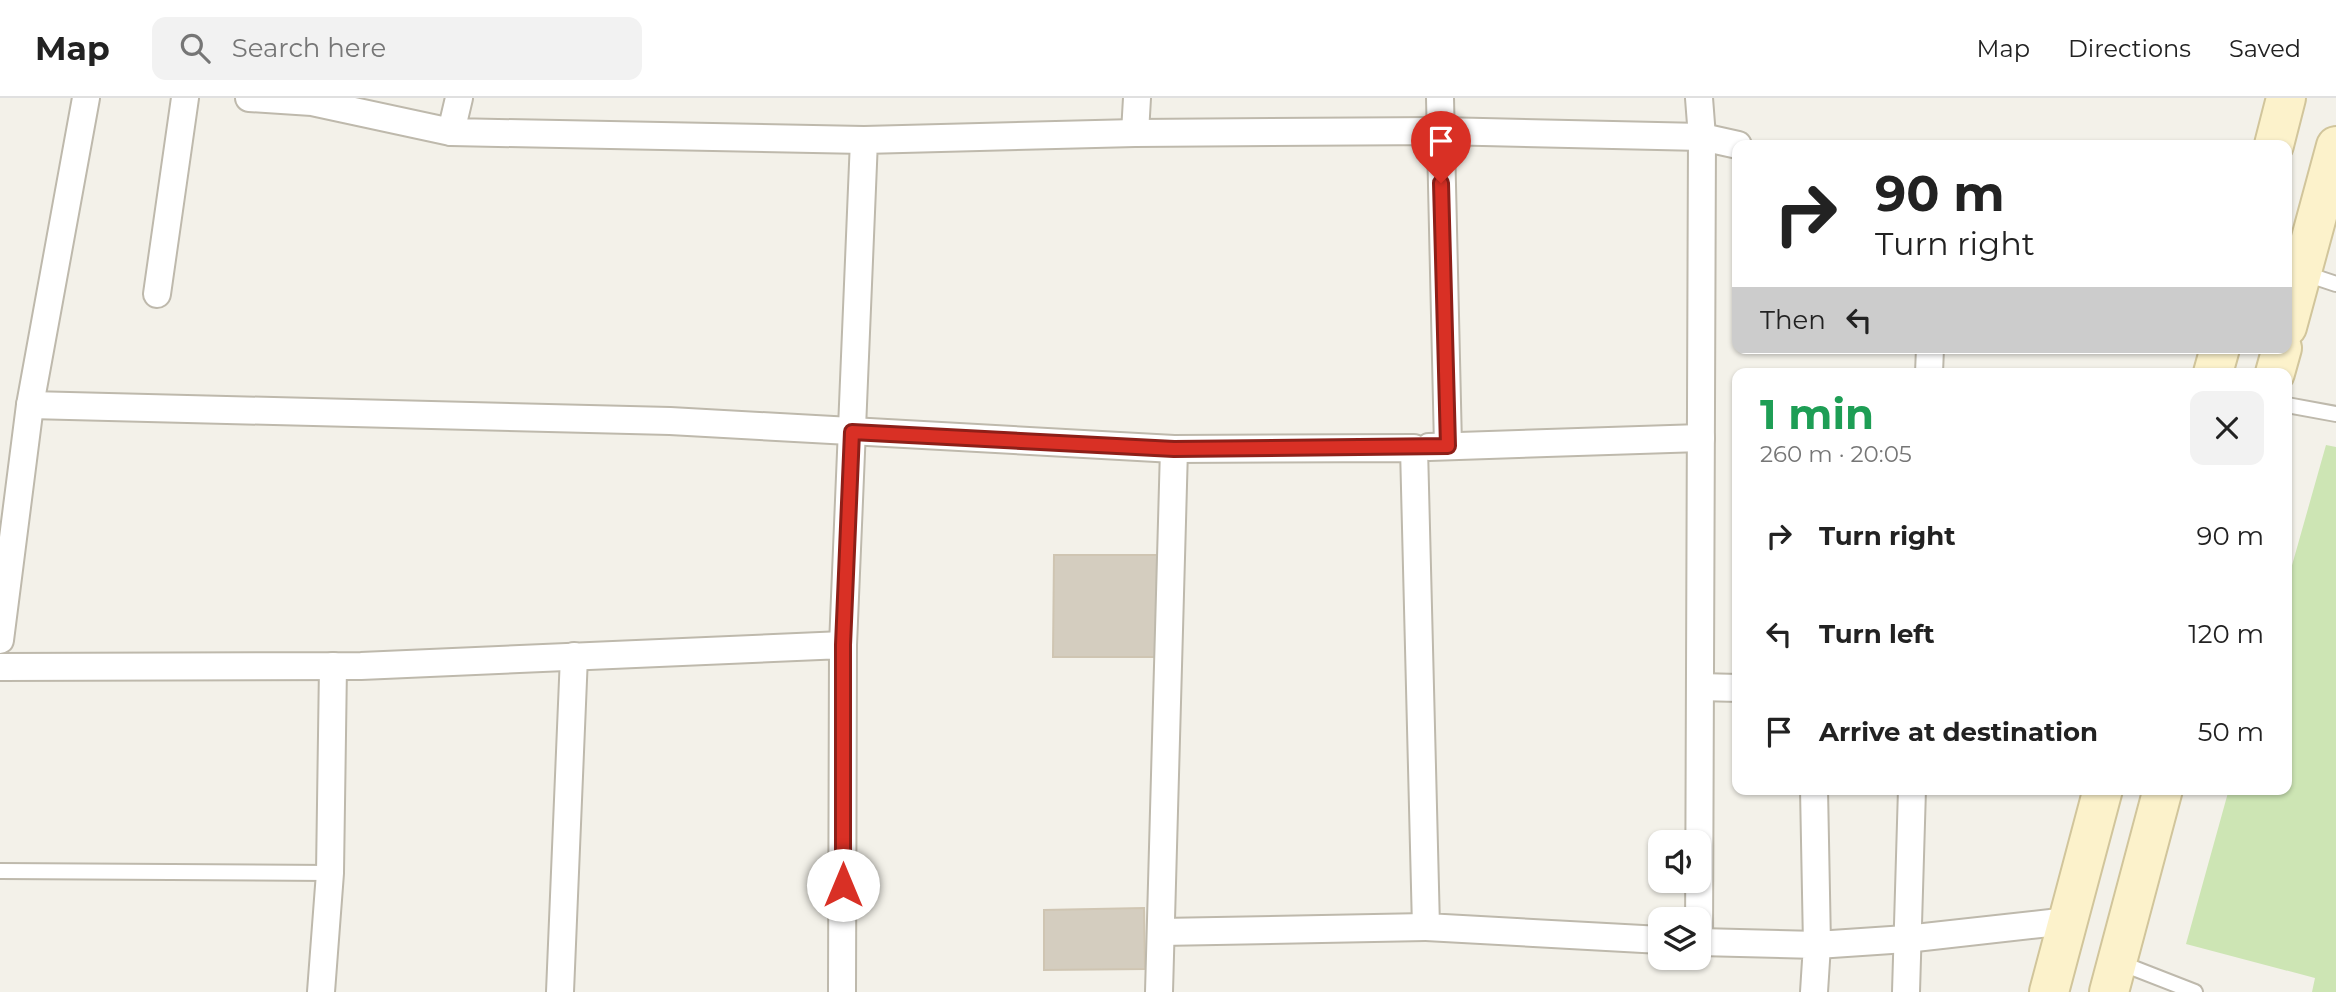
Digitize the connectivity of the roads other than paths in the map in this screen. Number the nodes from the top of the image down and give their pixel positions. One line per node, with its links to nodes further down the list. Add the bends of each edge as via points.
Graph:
1 (86, 98): 21 (street)
2 (185, 98): 19 (street)
3 (249, 98): 9 (street)
4 (459, 98): 11 (street)
5 (1137, 98): 12 (street)
6 (1440, 98): 10 (street)
7 (1699, 98): 13 (street)
8 (2286, 98): 15 (main road)
9 (312, 100): 11 (street)
10 (1440, 131): 12 (street); 13 (street); 26 (street)
11 (451, 132): 14 (street)
12 (1135, 133): 14 (street)
13 (1702, 137): 16 (street); 25 (street)
14 (864, 140): 24 (street)
15 (2275, 140)
16 (1732, 144)
17 (2336, 146): 18 (main road)
18 (2319, 279): 20 (main road)
19 (157, 294)
20 (2292, 320)
21 (30, 405): 24 (street, via 670,421); 29 (street)
22 (2292, 406): 23 (lane)
23 (2336, 414)
24 (852, 432): 28 (street); 30 (street)
25 (1701, 438): 26 (street); 34 (street)
26 (1448, 446): 27 (street)
27 (1414, 448): 28 (street); 44 (street)
28 (1174, 449): 45 (street)
29 (0, 640)
30 (843, 645): 31 (street); 53 (street)
31 (574, 656): 32 (street); 52 (street)
32 (333, 666): 33 (street); 41 (street)
33 (0, 667)
34 (1700, 687): 35 (street); 42 (street)
35 (1732, 688)
36 (1814, 795): 49 (street)
37 (1912, 795): 47 (street)
38 (2101, 795): 43 (main road)
39 (2161, 795): 50 (main road)
40 (0, 872): 41 (lane)
41 (330, 873): 51 (street)
42 (1699, 907)
43 (2068, 921): 47 (street); 57 (main road)
44 (1426, 927): 45 (street); 46 (street)
45 (1161, 932): 54 (street)
46 (1648, 939)
47 (1906, 940): 49 (street); 56 (street)
48 (1711, 942): 49 (street)
49 (1817, 945): 55 (street)
50 (2113, 977): 58 (lane)
51 (321, 992)
52 (560, 992)
53 (842, 992)
54 (1159, 992)
55 (1814, 992)
56 (1906, 992)
57 (2049, 992)
58 (2195, 992)

